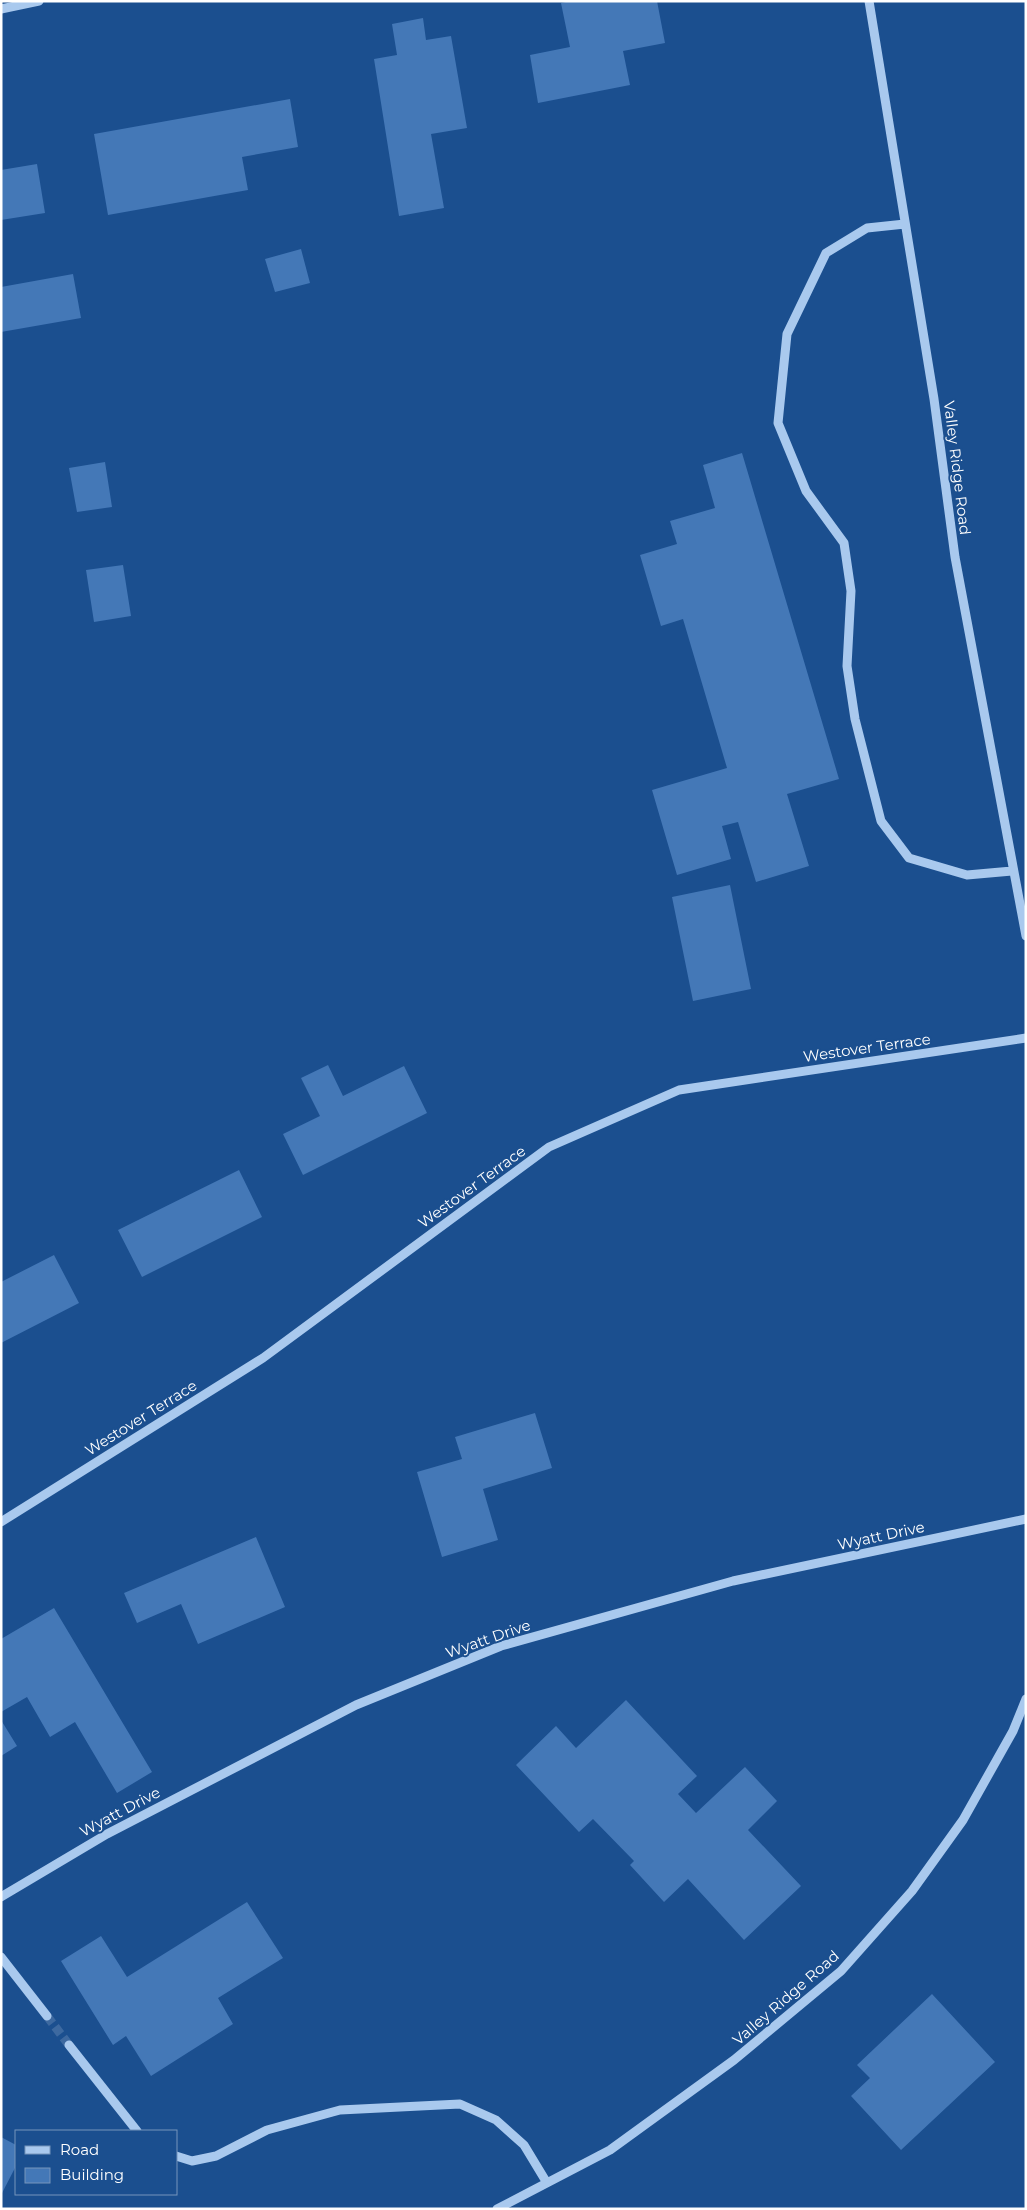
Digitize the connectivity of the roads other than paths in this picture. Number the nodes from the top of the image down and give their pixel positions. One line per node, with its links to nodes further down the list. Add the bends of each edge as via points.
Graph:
1 (39, 1): 3 (street)
2 (869, 1): 4 (street, Valley Ridge Road)
3 (1, 9)
4 (905, 224): 5 (street, Valley Ridge Road, via 934,399 955,557); 5 (street, via 867,228 826,253 786,334 778,422 806,491 844,543 851,591 847,666 855,719 881,821 909,858 967,876)
5 (1012, 871): 6 (street, Valley Ridge Road)
6 (1026, 936)
7 (1026, 1038): 9 (street, Westover Terrace, via 679,1090 549,1147 264,1358)
8 (1026, 1519): 11 (street, Wyatt Drive, via 733,1581 501,1646 356,1705 107,1834)
9 (1, 1522)
10 (1026, 1699): 17 (street, Valley Ridge Road, via 1013,1731 963,1820 912,1891 841,1971 734,2060 617,2144)
11 (1, 1897)
12 (1, 1957): 13 (street)
13 (47, 2016)
14 (69, 2045): 15 (street)
15 (136, 2130)
16 (178, 2156): 17 (street, via 192,2160 216,2156 267,2130 340,2110 460,2104 496,2120 524,2145)
17 (547, 2183): 18 (street, Valley Ridge Road)
18 (497, 2209)

